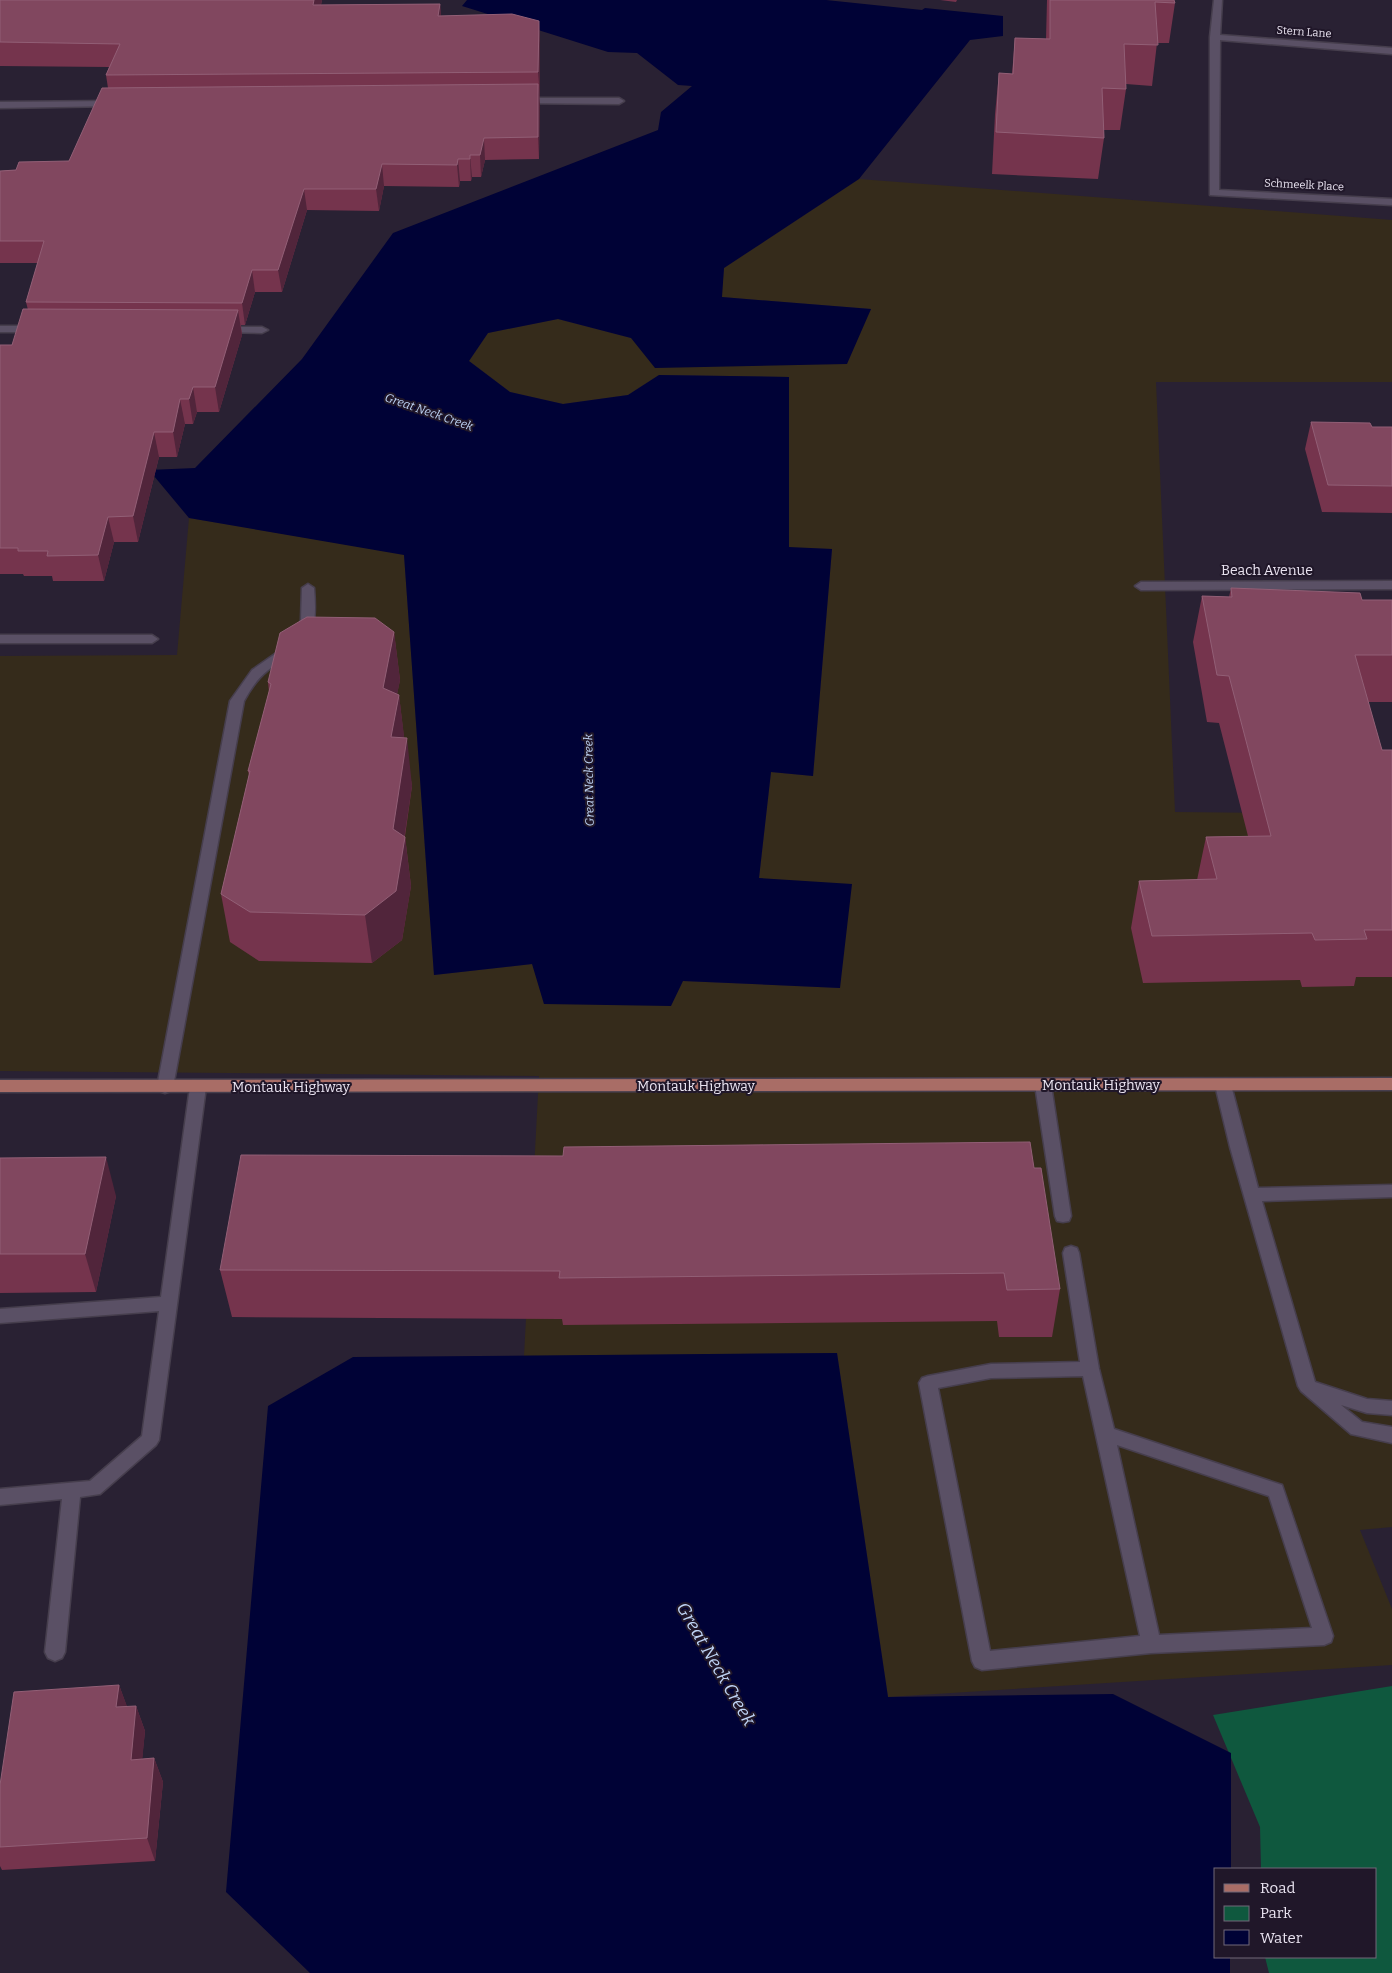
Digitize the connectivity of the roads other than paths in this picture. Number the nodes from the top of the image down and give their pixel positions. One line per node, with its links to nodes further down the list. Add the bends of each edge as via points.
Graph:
1 (1218, 0): 2 (street)
2 (1214, 37): 3 (street, Stern Lane); 8 (street, Schmeelk Place, via 1214,193)
3 (1392, 51)
4 (619, 100): 5 (street)
5 (509, 101)
6 (120, 104): 7 (street)
7 (0, 105)
8 (1392, 202)
9 (0, 329): 10 (street)
10 (48, 330)
11 (214, 330): 12 (street)
12 (262, 330)
13 (1392, 585): 14 (street, Beach Avenue)
14 (1141, 586)
15 (308, 588): 22 (street, via 308,618 303,636 289,651 265,665 237,701)
16 (0, 639): 17 (street)
17 (152, 639)
18 (1223, 1084): 19 (main road, Montauk Highway); 20 (main road, Montauk Highway); 25 (street)
19 (1392, 1084)
20 (1043, 1085): 23 (main road, Montauk Highway); 26 (street)
21 (0, 1086): 22 (main road, Montauk Highway)
22 (165, 1087): 23 (main road, Montauk Highway)
23 (198, 1087): 28 (street)
24 (1392, 1191): 25 (street)
25 (1252, 1195): 31 (street)
26 (1063, 1216)
27 (1070, 1253): 30 (street)
28 (169, 1303): 29 (street); 35 (street, via 150,1440 94,1488)
29 (0, 1316)
30 (1090, 1369): 33 (street); 37 (street, via 991,1371 928,1383 982,1661)
31 (1307, 1386): 32 (street, via 1367,1406); 34 (street, via 1357,1429)
32 (1392, 1408)
33 (1106, 1434): 37 (street); 37 (street, via 1276,1491 1324,1636)
34 (1392, 1435)
35 (72, 1490): 36 (street); 38 (street)
36 (0, 1497)
37 (1151, 1644)
38 (55, 1652)

